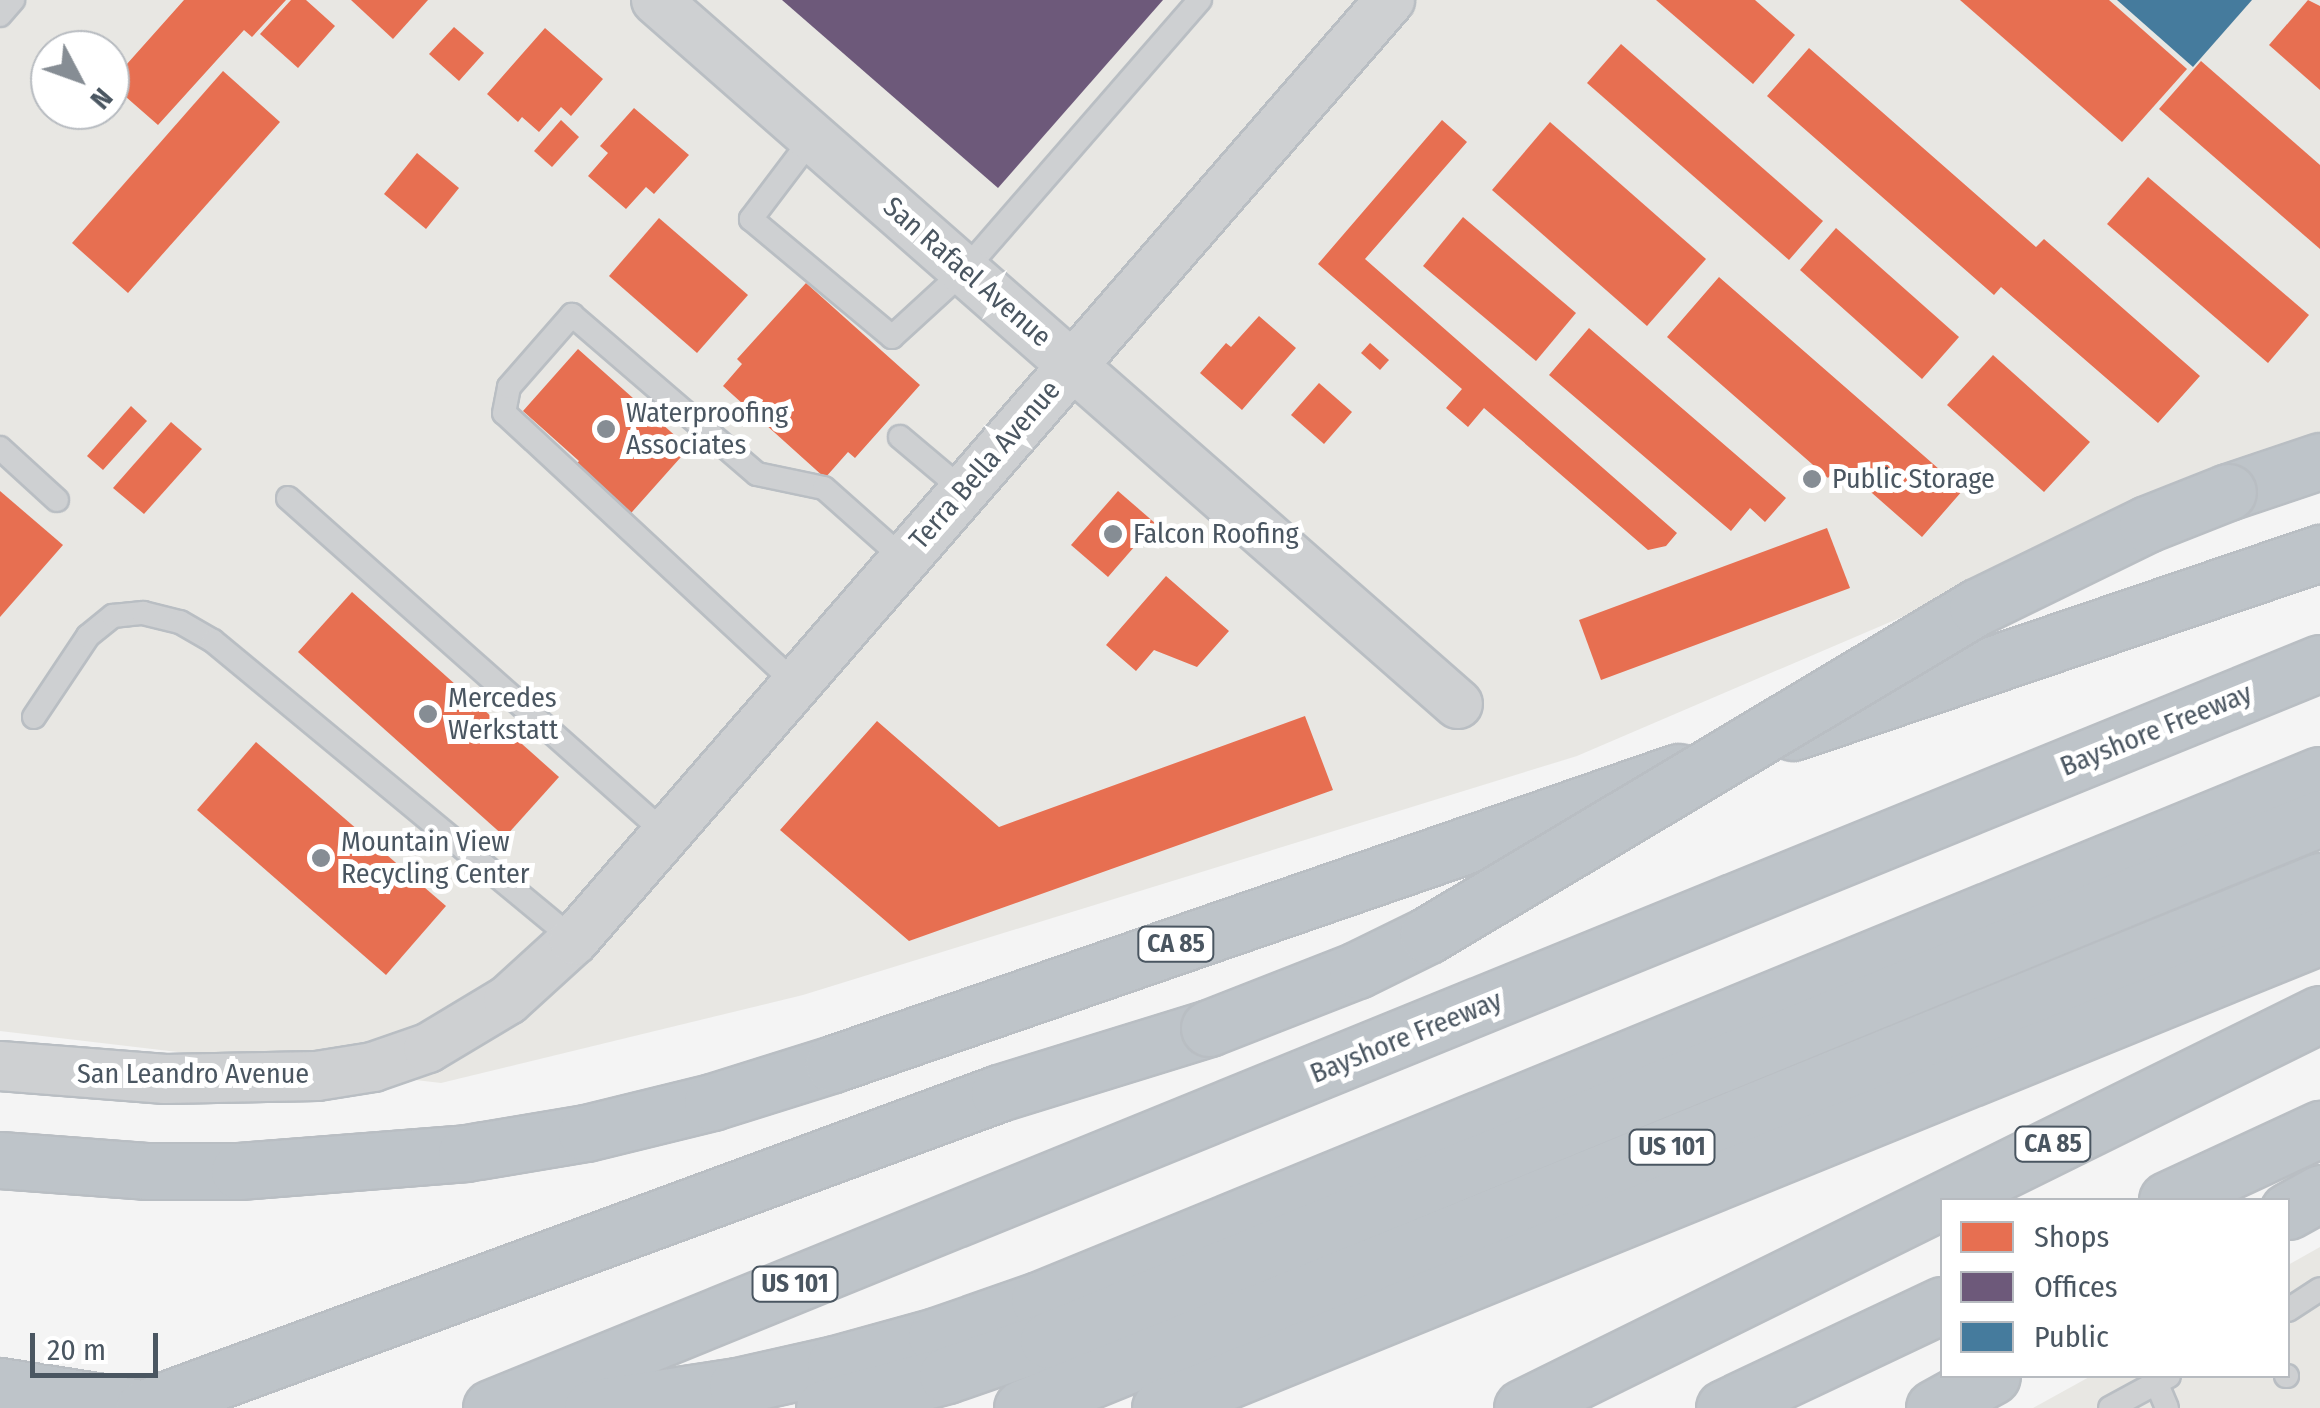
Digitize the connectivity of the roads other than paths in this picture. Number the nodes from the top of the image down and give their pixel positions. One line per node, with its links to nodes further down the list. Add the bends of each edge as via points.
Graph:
1 (13, 0): 5 (lane)
2 (656, 0): 6 (street, San Rafael Avenue)
3 (1200, 0): 7 (lane)
4 (1390, 0): 8 (street, Terra Bella Avenue)
5 (0, 16)
6 (812, 137): 7 (street, San Rafael Avenue); 7 (lane, via 750,219 892,338)
7 (965, 270): 8 (street, San Rafael Avenue)
8 (1072, 364): 12 (street, Terra Bella Avenue); 21 (street, San Rafael Avenue)
9 (900, 436): 12 (lane)
10 (0, 448): 14 (lane)
11 (2320, 460): 45 (highway, bridge, via 2114,539 1977,607 1428,935 1357,970)
12 (963, 490): 17 (street, Terra Bella Avenue)
13 (288, 498): 25 (lane)
14 (57, 500)
15 (2320, 530): 20 (highway)
16 (2320, 553): 20 (highway, CA 85)
17 (904, 559): 19 (street, Terra Bella Avenue); 19 (lane, via 824,488 757,474 572,315 509,387 504,413)
18 (2320, 663): 46 (highway, Bayshore Freeway / US 101)
19 (796, 684): 25 (street, Terra Bella Avenue)
20 (1884, 700): 32 (highway, CA 85, via 833,1064 586,1134 466,1152 239,1171)
21 (1458, 704)
22 (34, 717): 27 (lane, via 88,636 113,616 144,613 180,622 213,641)
23 (2320, 775): 38 (highway)
24 (2320, 818): 38 (highway)
25 (666, 834): 27 (street, Terra Bella Avenue)
26 (2320, 881): 49 (highway, US 101)
27 (578, 936): 30 (street, San Leandro Avenue, via 468,1027 374,1066 302,1076 165,1079)
28 (2320, 936): 50 (highway, US 101)
29 (2320, 1014): 34 (highway, CA 85)
30 (0, 1066)
31 (2320, 1130): 35 (highway)
32 (0, 1160)
33 (2320, 1193): 37 (highway)
34 (1947, 1198)
35 (2171, 1198)
36 (1940, 1202): 51 (highway, CA 85)
37 (2290, 1210)
38 (1152, 1276): 47 (highway, via 836,1364); 48 (highway, via 948,1375)
39 (2320, 1289): 41 (lane)
40 (1940, 1306): 52 (highway)
41 (2290, 1309)
42 (1988, 1378): 53 (highway)
43 (2163, 1379): 54 (lane); 55 (lane)
44 (0, 1386): 45 (highway)
45 (142, 1408)
46 (491, 1408)
47 (592, 1408)
48 (824, 1408)
49 (1022, 1408)
50 (1160, 1408)
51 (1522, 1408)
52 (1724, 1408)
53 (1934, 1408)
54 (2110, 1408)
55 (2167, 1408)

